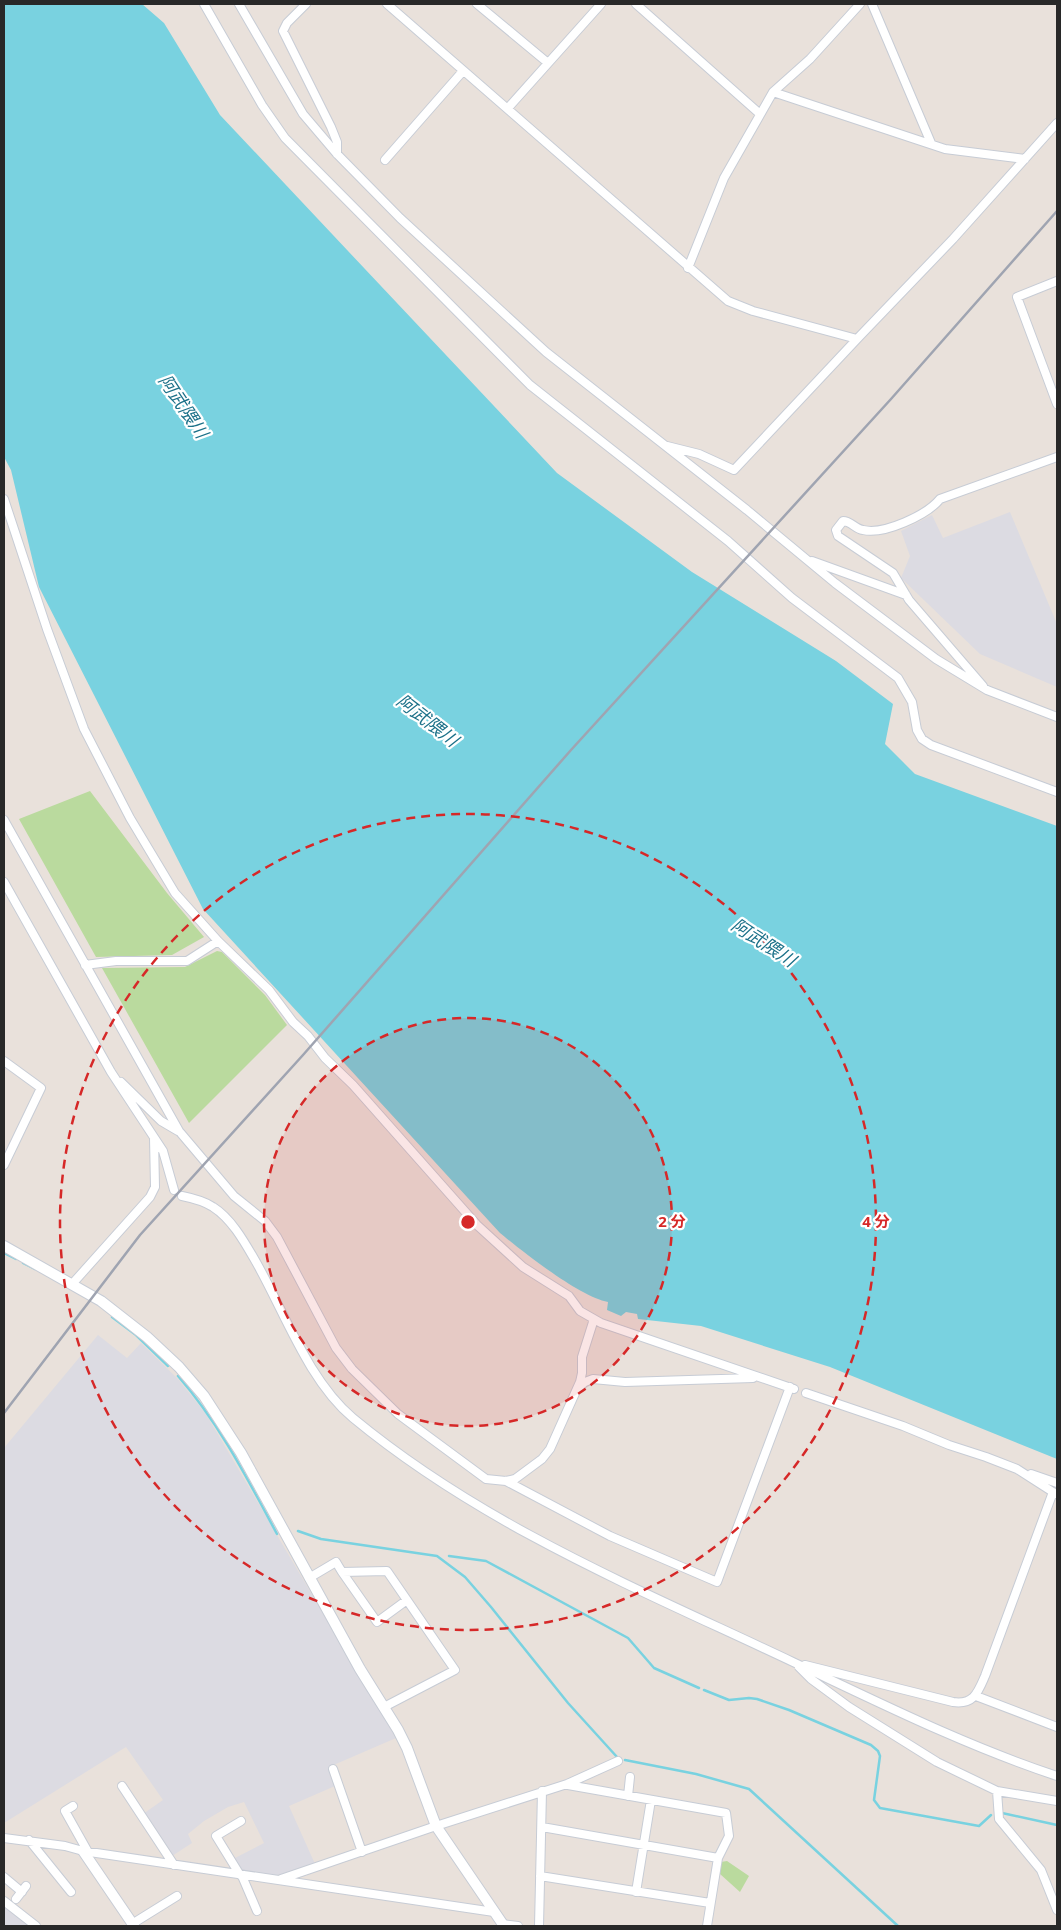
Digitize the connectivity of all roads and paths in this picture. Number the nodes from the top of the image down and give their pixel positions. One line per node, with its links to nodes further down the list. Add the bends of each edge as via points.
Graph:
1 (204, 4): 31 (street, via 262,105 285,138 530,385 728,540 792,598 898,678 912,702 922,739)
2 (239, 4): 17 (street, via 303,114)
3 (306, 4): 17 (street, via 283,31 331,127 337,142)
4 (387, 4): 11 (street)
5 (477, 4): 10 (street)
6 (601, 4): 10 (street)
7 (636, 4): 14 (street)
8 (860, 4): 12 (street, via 810,59)
9 (872, 4): 16 (street)
10 (548, 63): 13 (street)
11 (464, 71): 13 (street); 19 (street)
12 (773, 92): 14 (street); 16 (street)
13 (508, 108): 20 (street)
14 (760, 114): 20 (street, via 724,178)
15 (1057, 123): 18 (street)
16 (931, 143): 18 (street, via 945,149)
17 (337, 154): 24 (street, via 400,218 546,352)
18 (1025, 159): 22 (street, via 954,239)
19 (385, 160)
20 (688, 268): 22 (street, via 728,301)
21 (1057, 281): 23 (street, via 1017,297)
22 (857, 339): 24 (street, via 734,470 699,454)
23 (1057, 404)
24 (664, 445): 27 (street)
25 (1057, 457): 28 (street, via 940,499 927,512 890,527 866,531 843,521 836,530 838,536 893,573)
26 (4, 499): 34 (street, via 84,729 130,818 175,893)
27 (806, 559): 28 (street); 29 (street, via 936,659)
28 (906, 595): 29 (street)
29 (987, 690): 30 (street)
30 (1057, 717)
31 (1057, 792)
32 (4, 820): 35 (street)
33 (4, 882): 37 (street)
34 (218, 941): 35 (street, via 187,961 116,961); 45 (street, via 269,990 293,1022 477,1225 523,1267 569,1296 580,1311)
35 (85, 965): 38 (street)
36 (4, 1061): 40 (street, via 41,1088)
37 (110, 1072): 38 (street, via 161,1121); 39 (street)
38 (178, 1131): 50 (street, via 234,1196 265,1222 277,1237 336,1348 352,1369 398,1414 486,1479)
39 (154, 1138): 41 (street, via 166,1160); 44 (street, via 155,1187 150,1197)
40 (4, 1165)
41 (174, 1190)
42 (182, 1196): 56 (street, via 214,1207 240,1235 320,1380 340,1405 372,1433 519,1531 602,1574)
43 (4, 1246): 44 (street)
44 (73, 1283): 54 (street, via 147,1337 179,1366 204,1396 241,1453)
45 (594, 1319): 46 (street); 47 (street)
46 (758, 1378): 47 (street, via 625,1382 593,1379); 50 (street, via 792,1388 717,1582 610,1536)
47 (575, 1391): 50 (street, via 550,1449 516,1479)
48 (806, 1393): 49 (street)
49 (1017, 1469): 51 (street); 52 (street)
50 (506, 1481)
51 (1057, 1483)
52 (1055, 1493): 57 (street)
53 (342, 1572): 54 (street, via 336,1562); 55 (street, via 387,1570); 55 (street, via 377,1622)
54 (309, 1578): 58 (street)
55 (407, 1600): 58 (street, via 455,1670)
56 (794, 1662): 57 (street, via 953,1702 966,1703); 62 (street, via 895,1711); 66 (street, via 825,1691 879,1727 937,1762)
57 (976, 1696): 59 (street)
58 (384, 1707): 73 (street, via 407,1748)
59 (1057, 1728)
60 (618, 1761): 64 (street)
61 (333, 1769): 79 (street)
62 (1057, 1776)
63 (630, 1777): 68 (street)
64 (567, 1784): 67 (street); 68 (street)
65 (122, 1786): 81 (street)
66 (997, 1790): 70 (street); 92 (street, via 999,1819 1040,1870)
67 (542, 1791): 73 (street); 74 (street)
68 (628, 1796): 69 (street)
69 (651, 1800): 77 (street); 80 (street, via 726,1813 729,1836)
70 (1057, 1800)
71 (73, 1806): 78 (street, via 65,1811)
72 (241, 1821): 82 (street, via 216,1836)
73 (436, 1826): 79 (street); 94 (street)
74 (542, 1827): 77 (street); 83 (street)
75 (4, 1838): 76 (street)
76 (29, 1840): 78 (street); 86 (street)
77 (643, 1845): 80 (street); 87 (street)
78 (85, 1852): 81 (street); 95 (street)
79 (362, 1852): 85 (street)
80 (718, 1858): 91 (street)
81 (174, 1865): 82 (street)
82 (241, 1876): 85 (street); 93 (street)
83 (540, 1876): 87 (street); 99 (street)
84 (4, 1877): 89 (street, via 24,1889)
85 (274, 1880): 94 (street)
86 (72, 1892)
87 (636, 1892): 91 (street)
88 (177, 1896): 95 (street)
89 (16, 1899)
90 (4, 1901): 97 (street)
91 (710, 1903): 100 (street)
92 (1057, 1910)
93 (257, 1911)
94 (494, 1912): 96 (street)
95 (133, 1925)
96 (503, 1925): 98 (street)
97 (36, 1926)
98 (518, 1926)
99 (539, 1926)
100 (707, 1926)

